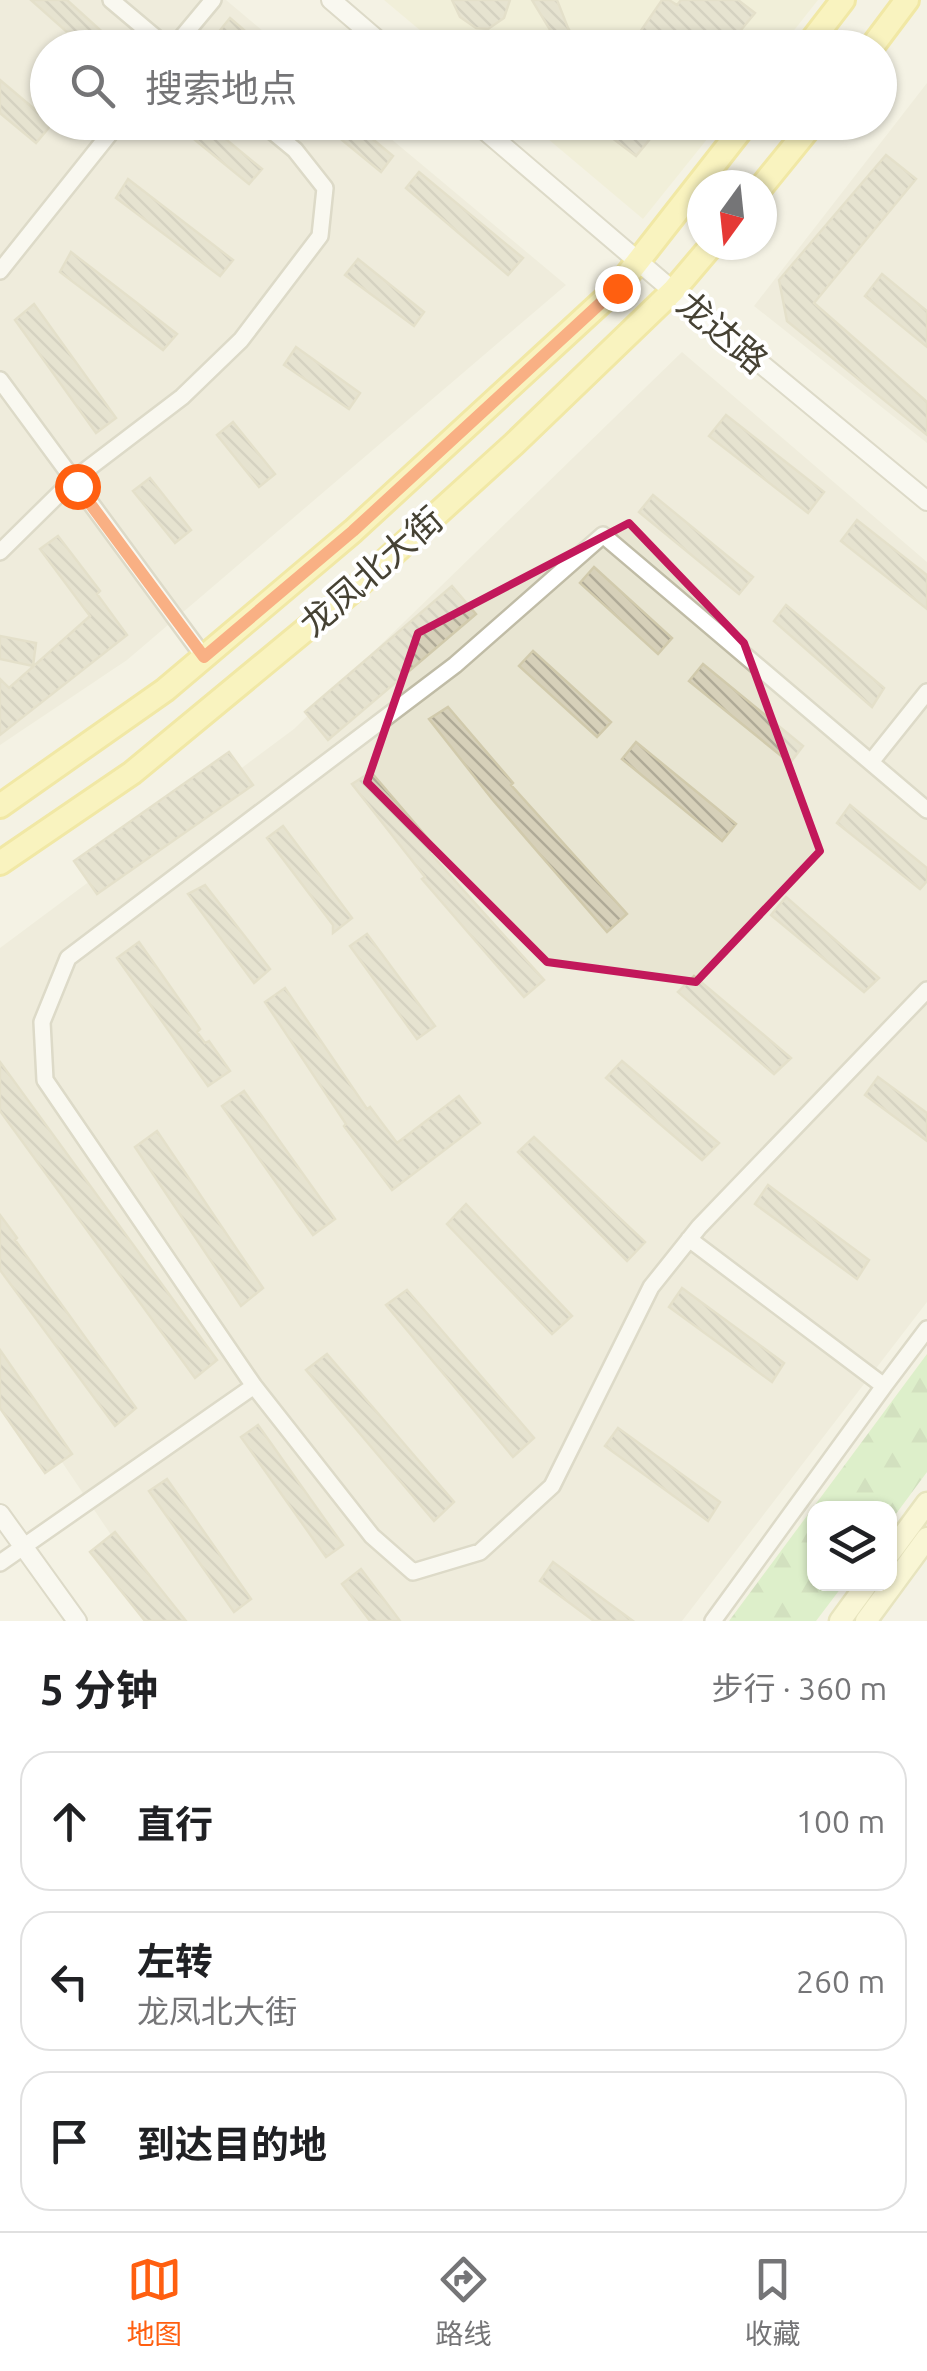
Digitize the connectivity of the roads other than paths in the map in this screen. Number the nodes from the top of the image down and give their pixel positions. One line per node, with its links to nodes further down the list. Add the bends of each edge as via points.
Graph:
1 (111, 0): 6 (street)
2 (213, 0): 7 (street)
3 (331, 0): 8 (street)
4 (843, 0): 9 (main road)
5 (907, 0): 10 (main road)
6 (148, 30)
7 (186, 30)
8 (366, 30)
9 (820, 30)
10 (884, 30)
11 (104, 140): 19 (street)
12 (282, 140): 22 (street, via 325,188 320,236 240,340 182,397)
13 (497, 140): 17 (street, 龙达路)
14 (733, 140): 17 (main road, 龙凤北大街)
15 (799, 140): 16 (main road)
16 (775, 170)
17 (638, 260): 20 (street, 龙达路); 25 (main road, 龙凤北大街, via 617,288 353,531)
18 (700, 260): 20 (main road, 龙凤北大街)
19 (0, 270)
20 (674, 291): 23 (street, 龙达路); 30 (main road, 龙凤北大街, via 351,592 132,774)
21 (0, 380): 22 (street)
22 (73, 480): 24 (street); 25 (street)
23 (927, 501)
24 (0, 552)
25 (204, 657): 28 (main road, 龙凤北大街)
26 (927, 692): 27 (street)
27 (871, 762): 29 (street); 34 (street, via 603,535 455,665 68,958 42,1022 45,1080)
28 (0, 806)
29 (927, 810)
30 (0, 863)
31 (927, 990): 32 (street)
32 (689, 1239): 34 (street, via 651,1287 552,1486 480,1552 414,1572 372,1536); 35 (street)
33 (927, 1329): 35 (street)
34 (254, 1386): 40 (street)
35 (884, 1386): 44 (street)
36 (927, 1502): 39 (main road)
37 (0, 1514): 40 (street)
38 (927, 1538): 46 (main road)
39 (897, 1544)
40 (24, 1547): 41 (street); 43 (street)
41 (0, 1563)
42 (862, 1591): 45 (main road)
43 (77, 1621)
44 (713, 1621)
45 (840, 1621)
46 (866, 1621)

